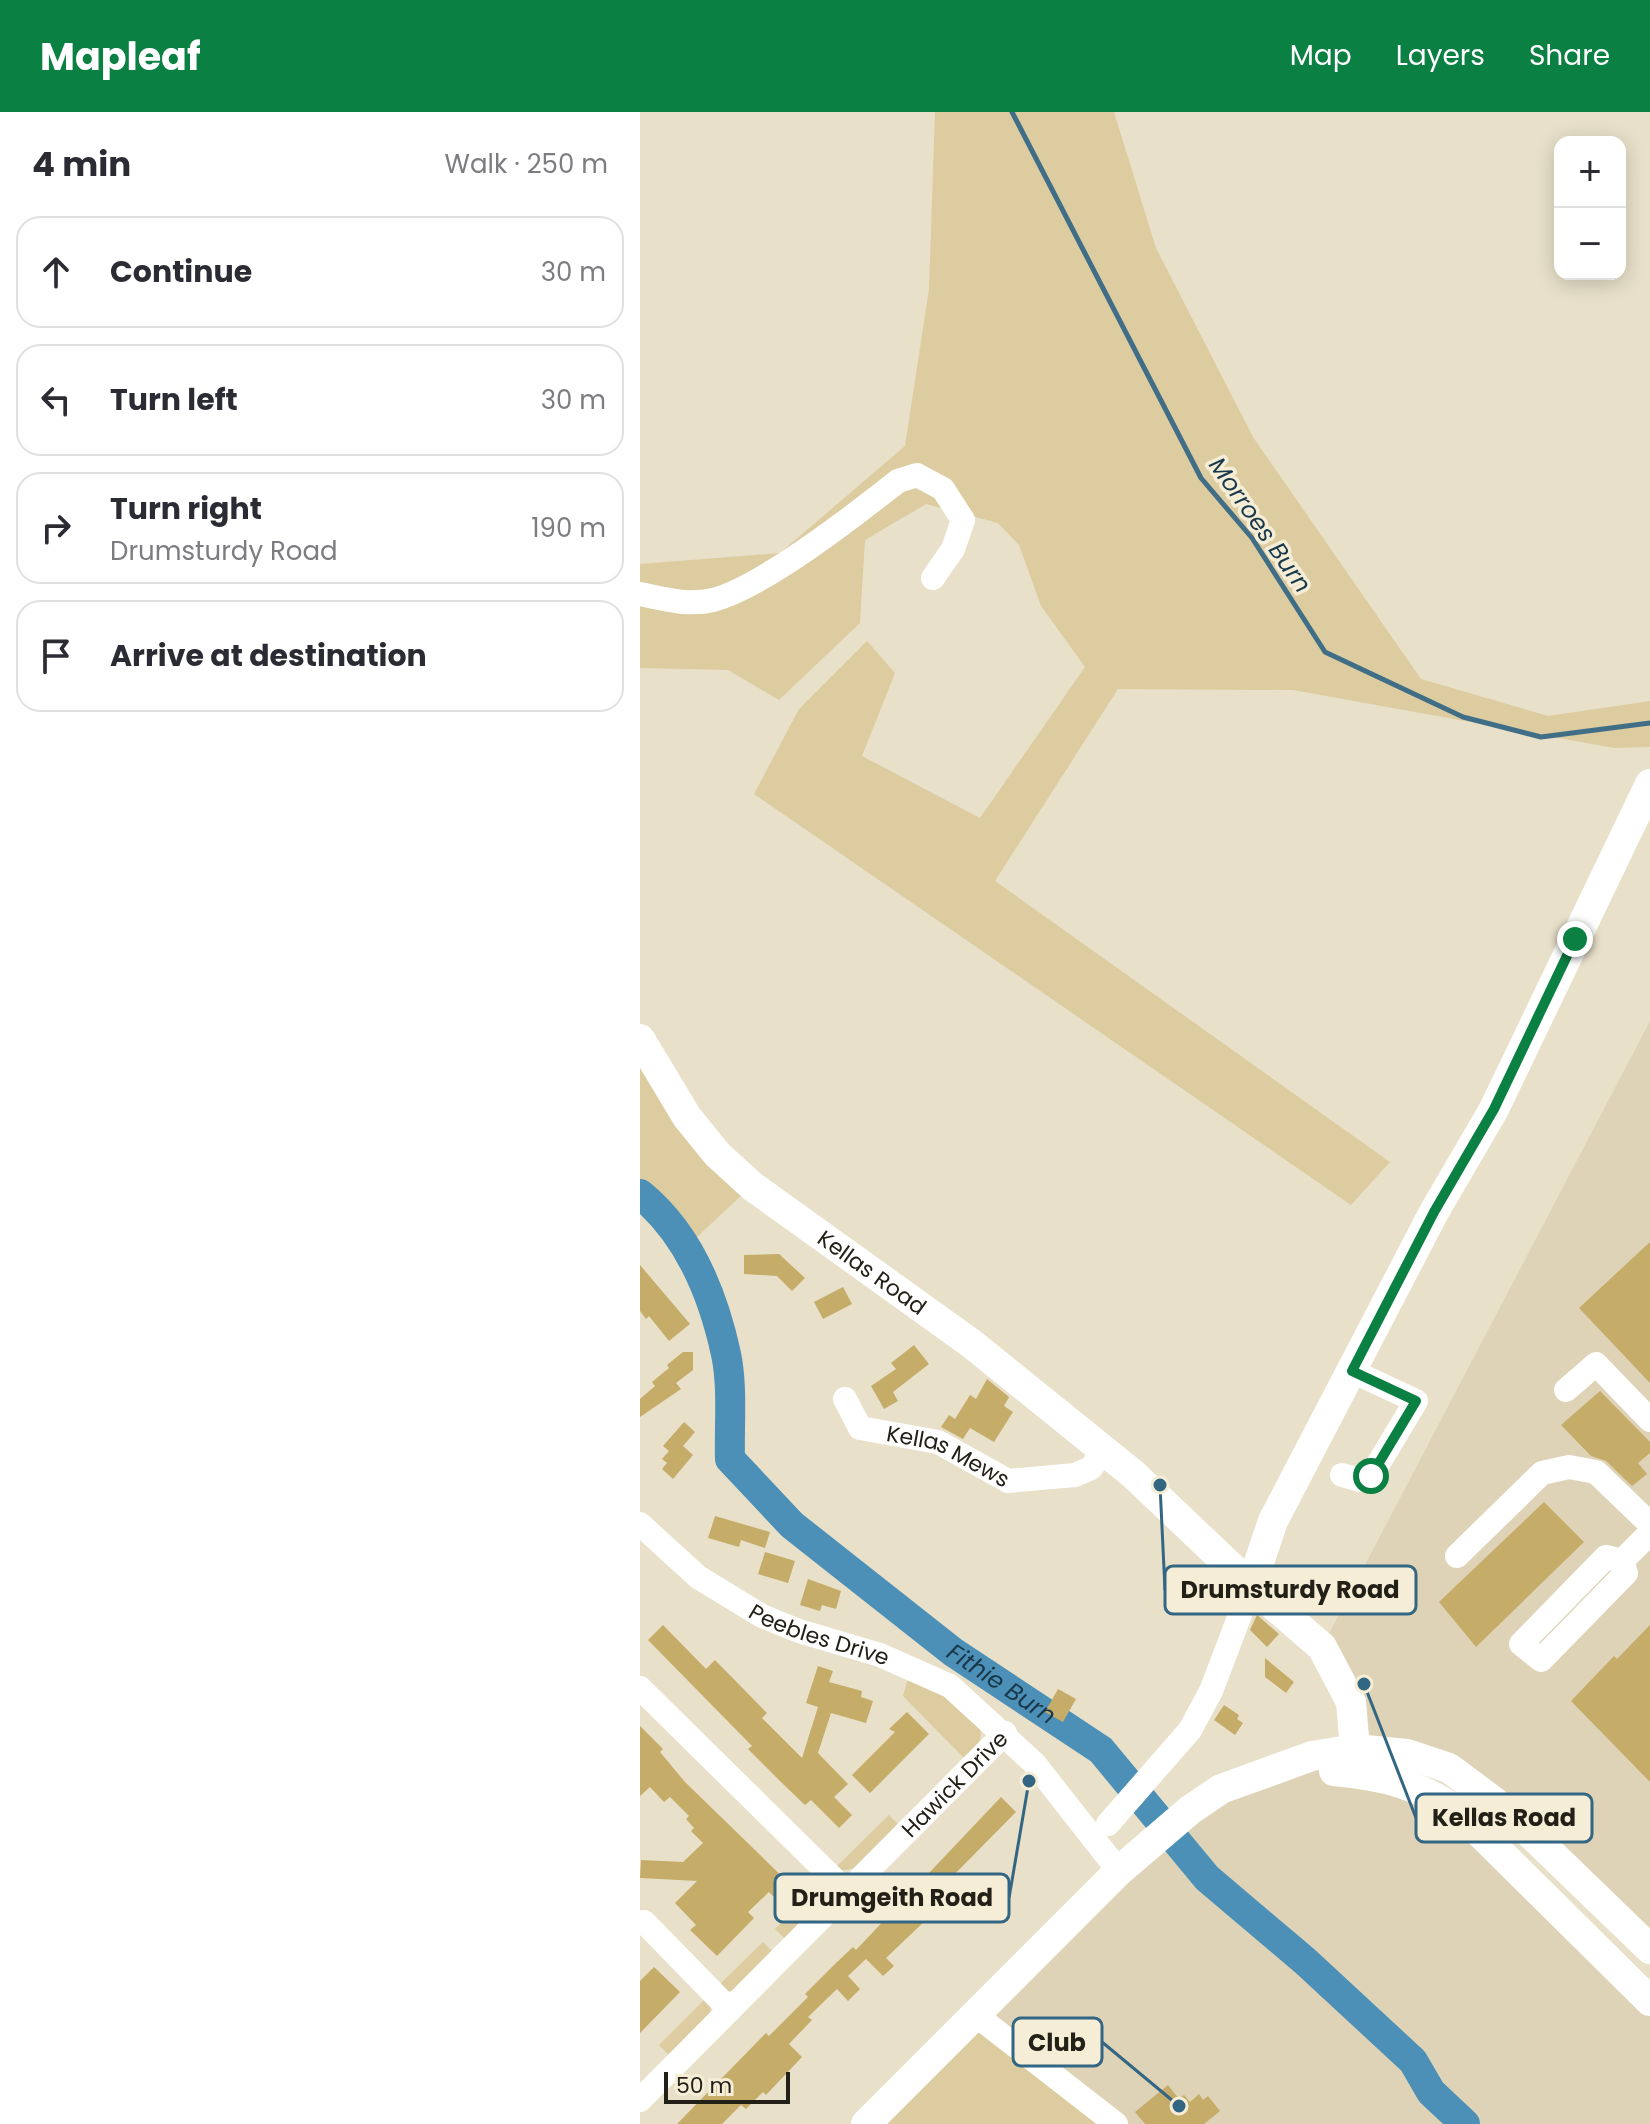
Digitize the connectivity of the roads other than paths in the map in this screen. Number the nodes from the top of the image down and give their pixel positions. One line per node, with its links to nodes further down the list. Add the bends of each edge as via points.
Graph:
1 (933, 578): 2 (street, via 953,549 963,520 943,489 917,475 898,481 753,583 713,600 686,603)
2 (640, 594)
3 (1650, 784): 5 (main road, via 1494,1109)
4 (640, 1039): 9 (main road, Kellas Road, via 687,1117 752,1186 972,1344)
5 (1352, 1371): 10 (street, via 1416,1401 1371,1476 1360,1480); 16 (main road, via 1273,1521)
6 (1566, 1390): 8 (street, via 1596,1364)
7 (845, 1399): 9 (street, Kellas Mews, via 860,1428 938,1442 1008,1481 1075,1475 1091,1468)
8 (1650, 1420)
9 (1104, 1450): 16 (main road, Kellas Road)
10 (1342, 1475)
11 (640, 1524): 18 (street, Peebles Drive, via 727,1598 799,1631 910,1667 950,1686)
12 (1650, 1524): 14 (street, via 1596,1472 1569,1467 1542,1473)
13 (1650, 1533): 15 (street)
14 (1457, 1556)
15 (1622, 1561)
16 (1251, 1586): 19 (main road, Kellas Road, via 1322,1647 1351,1702); 20 (street, via 1211,1691 1190,1730 1162,1775)
17 (640, 1688): 22 (street)
18 (1005, 1733): 21 (street, Hawick Drive); 22 (street, Hawick Drive)
19 (1354, 1761): 21 (main road, via 1312,1756 1221,1789); 24 (main road, via 1407,1754 1449,1768 1480,1789); 25 (main road, via 1435,1795 1461,1814)
20 (1112, 1819)
21 (1119, 1871): 27 (main road)
22 (847, 1892): 26 (street, Hawick Drive)
23 (648, 1918): 26 (street)
24 (1650, 1949)
25 (1650, 2001)
26 (730, 2010): 28 (street, Hawick Drive)
27 (977, 2016): 29 (main road); 30 (street, via 1059,2068)
28 (640, 2100)
29 (866, 2124)
30 (1116, 2124)

